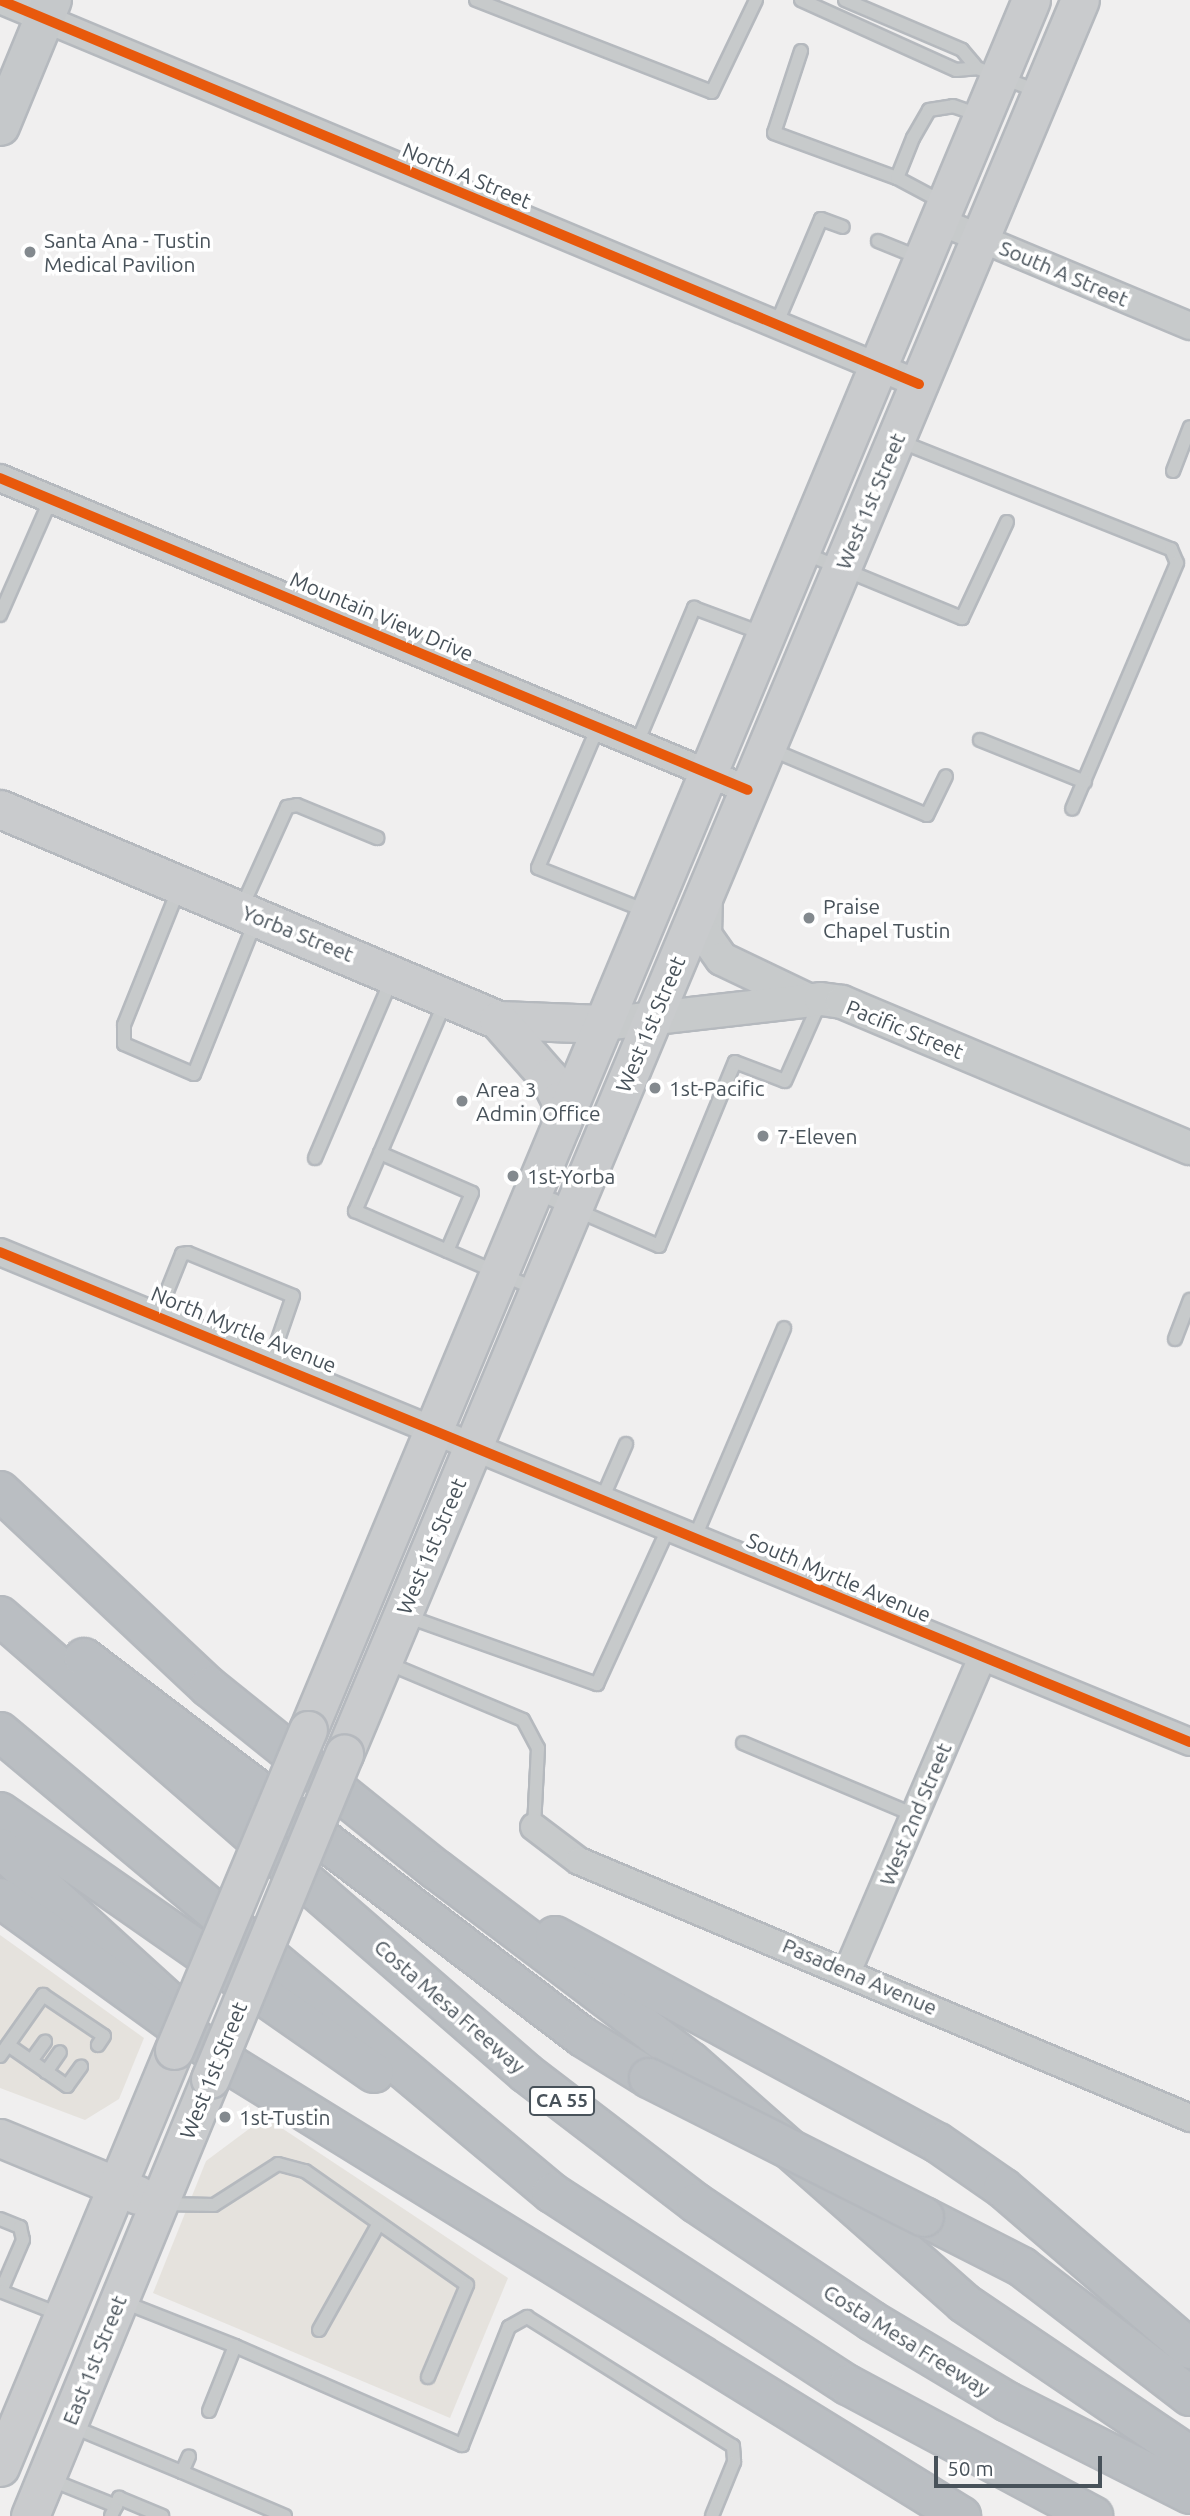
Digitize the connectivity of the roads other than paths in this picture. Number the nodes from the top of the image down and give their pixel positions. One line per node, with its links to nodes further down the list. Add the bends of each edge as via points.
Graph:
1 (0, 0): 8 (street, North A Street)
2 (476, 0): 3 (lane, via 712,92)
3 (756, 0)
4 (802, 0): 10 (lane, via 956,70)
5 (845, 0): 10 (lane, via 962,50)
6 (1031, 0): 10 (main road, West 1st Street)
7 (1081, 8): 11 (main road, West 1st Street)
8 (48, 10): 13 (main road); 20 (street, North A Street)
9 (801, 51): 14 (lane, via 774,134)
10 (988, 72): 11 (lane); 12 (main road, West 1st Street)
11 (1041, 93): 17 (main road, West 1st Street)
12 (983, 116): 14 (lane, via 953,106 929,110); 15 (main road, West 1st Street)
13 (0, 126)
14 (897, 178): 15 (lane)
15 (942, 212): 17 (street, South A Street); 19 (main road, West 1st Street)
16 (843, 228): 20 (lane, via 821,219)
17 (980, 238): 21 (street, South A Street); 23 (main road, West 1st Street)
18 (878, 241): 19 (lane)
19 (923, 259): 22 (main road, West 1st Street)
20 (775, 325): 22 (street, North A Street)
21 (1190, 326)
22 (877, 367): 23 (street, North A Street); 30 (main road, West 1st Street)
23 (919, 384): 25 (main road, West 1st Street)
24 (1190, 427): 26 (lane)
25 (895, 440): 31 (main road, West 1st Street); 40 (lane, via 1171,549 1177,563)
26 (1173, 471)
27 (0, 478): 28 (street, Mountain View Drive)
28 (51, 499): 32 (lane); 34 (street, Mountain View Drive)
29 (1007, 522): 31 (lane, via 962,618)
30 (800, 552): 31 (lane); 33 (main road, West 1st Street)
31 (841, 570): 37 (main road, West 1st Street)
32 (0, 615)
33 (766, 635): 36 (lane, via 694,608); 38 (main road, West 1st Street)
34 (598, 727): 36 (street, Mountain View Drive); 48 (lane, via 538,868)
35 (980, 740): 40 (lane)
36 (637, 743): 38 (street, Mountain View Drive)
37 (766, 748): 39 (lane, via 927,815); 41 (main road, West 1st Street)
38 (708, 773): 41 (street, Mountain View Drive); 48 (main road, West 1st Street)
39 (946, 776)
40 (1085, 782): 43 (lane)
41 (748, 790): 46 (main road, West 1st Street)
42 (0, 809): 45 (main road, Yorba Street)
43 (1072, 809)
44 (377, 838): 47 (lane, via 298,805 287,807)
45 (181, 884): 47 (main road, Yorba Street); 47 (lane, via 124,1025 124,1044 194,1074)
46 (706, 889): 51 (street, via 705,935 714,950 746,973); 52 (main road, West 1st Street)
47 (249, 913): 49 (main road, Yorba Street)
48 (649, 913): 54 (main road, West 1st Street)
49 (394, 973): 50 (main road, Yorba Street); 58 (lane)
50 (447, 996): 53 (main road, Yorba Street); 57 (lane)
51 (816, 1000): 52 (street, Pacific Street); 56 (street, Pacific Street, via 861,1009); 60 (lane, via 785,1082 735,1062 659,1246)
52 (653, 1017): 54 (street, Pacific Street); 60 (main road, West 1st Street)
53 (498, 1020): 54 (main road, Yorba Street); 55 (main road, via 549,1078 560,1100)
54 (603, 1024): 55 (main road, West 1st Street)
55 (561, 1125): 59 (main road, West 1st Street)
56 (1190, 1148)
57 (380, 1153): 61 (lane, via 355,1211); 61 (lane, via 472,1193)
58 (315, 1158)
59 (533, 1192): 60 (lane); 63 (main road, West 1st Street)
60 (573, 1208): 64 (main road, West 1st Street)
61 (447, 1251): 63 (lane)
62 (0, 1252): 66 (street, North Myrtle Avenue)
63 (499, 1273): 64 (lane); 70 (main road, West 1st Street)
64 (538, 1290): 72 (main road, West 1st Street)
65 (1190, 1300): 68 (lane)
66 (158, 1314): 69 (street, North Myrtle Avenue); 69 (lane, via 182,1254 188,1253 293,1296)
67 (784, 1328): 76 (lane)
68 (1175, 1339)
69 (271, 1360): 70 (street, North Myrtle Avenue)
70 (434, 1428): 72 (street, North Myrtle Avenue); 102 (main road, West 1st Street, bridge)
71 (626, 1444): 74 (lane)
72 (473, 1445): 74 (street, South Myrtle Avenue); 78 (main road, West 1st Street)
73 (0, 1491): 89 (highway, via 209,1687)
74 (602, 1499): 75 (street, South Myrtle Avenue)
75 (669, 1527): 76 (street, South Myrtle Avenue); 78 (lane, via 597,1684)
76 (695, 1537): 80 (street, South Myrtle Avenue)
77 (0, 1594): 114 (highway, bridge, via 583,2037 649,2078 1022,2267)
78 (402, 1614): 81 (main road, West 1st Street)
79 (0, 1616): 122 (highway, Costa Mesa Freeway / CA 55, via 526,2073 696,2203 872,2321 1008,2402)
80 (982, 1657): 83 (street, South Myrtle Avenue); 86 (street, West 2nd Street)
81 (383, 1661): 87 (lane, via 523,1720 538,1748); 99 (main road, West 1st Street, bridge)
82 (0, 1732): 103 (highway)
83 (1190, 1742)
84 (743, 1743): 86 (lane)
85 (0, 1812): 103 (highway, via 97,1885)
86 (914, 1815): 91 (street, West 2nd Street)
87 (534, 1827): 91 (street, Pasadena Avenue, via 579,1861)
88 (0, 1848): 99 (highway, via 125,1956)
89 (437, 1870): 112 (highway, via 938,2143 1003,2188); 118 (highway, via 691,2062 964,2303)
90 (0, 1898): 99 (highway)
91 (848, 1970): 100 (street, Pasadena Avenue)
92 (45, 2042): 96 (lane)
93 (98, 2045): 94 (lane, via 104,2036 65,2016 43,1995)
94 (4, 2051): 96 (lane)
95 (60, 2052): 98 (lane)
96 (31, 2061): 98 (lane)
97 (82, 2067): 98 (lane, via 67,2086)
98 (46, 2071)
99 (221, 2073): 104 (main road, West 1st Street); 128 (highway)
100 (1190, 2118)
101 (0, 2138): 102 (main road)
102 (117, 2187): 104 (main road); 109 (main road)
103 (552, 2193): 129 (highway, via 848,2385)
104 (158, 2203): 106 (lane, via 214,2205 278,2164 305,2171); 108 (main road, East 1st Street)
105 (0, 2219): 107 (lane, via 20,2227 23,2240)
106 (378, 2225): 110 (lane); 113 (lane, via 467,2285)
107 (0, 2291): 109 (lane)
108 (118, 2300): 111 (lane); 116 (main road, East 1st Street)
109 (63, 2316): 119 (main road)
110 (319, 2330)
111 (235, 2346): 115 (lane); 127 (lane, via 462,2445 509,2327 527,2316 733,2446 734,2462)
112 (1190, 2349)
113 (428, 2378)
114 (1190, 2396)
115 (209, 2411)
116 (67, 2425): 120 (lane); 121 (main road, East 1st Street)
117 (189, 2456): 120 (lane)
118 (1190, 2456)
119 (0, 2467)
120 (183, 2472): 126 (lane)
121 (46, 2477): 123 (lane); 124 (main road, East 1st Street)
122 (1190, 2494)
123 (114, 2511): 125 (lane, via 119,2498)
124 (30, 2516)
125 (162, 2516)
126 (285, 2516)
127 (712, 2516)
128 (961, 2516)
129 (1093, 2516)

